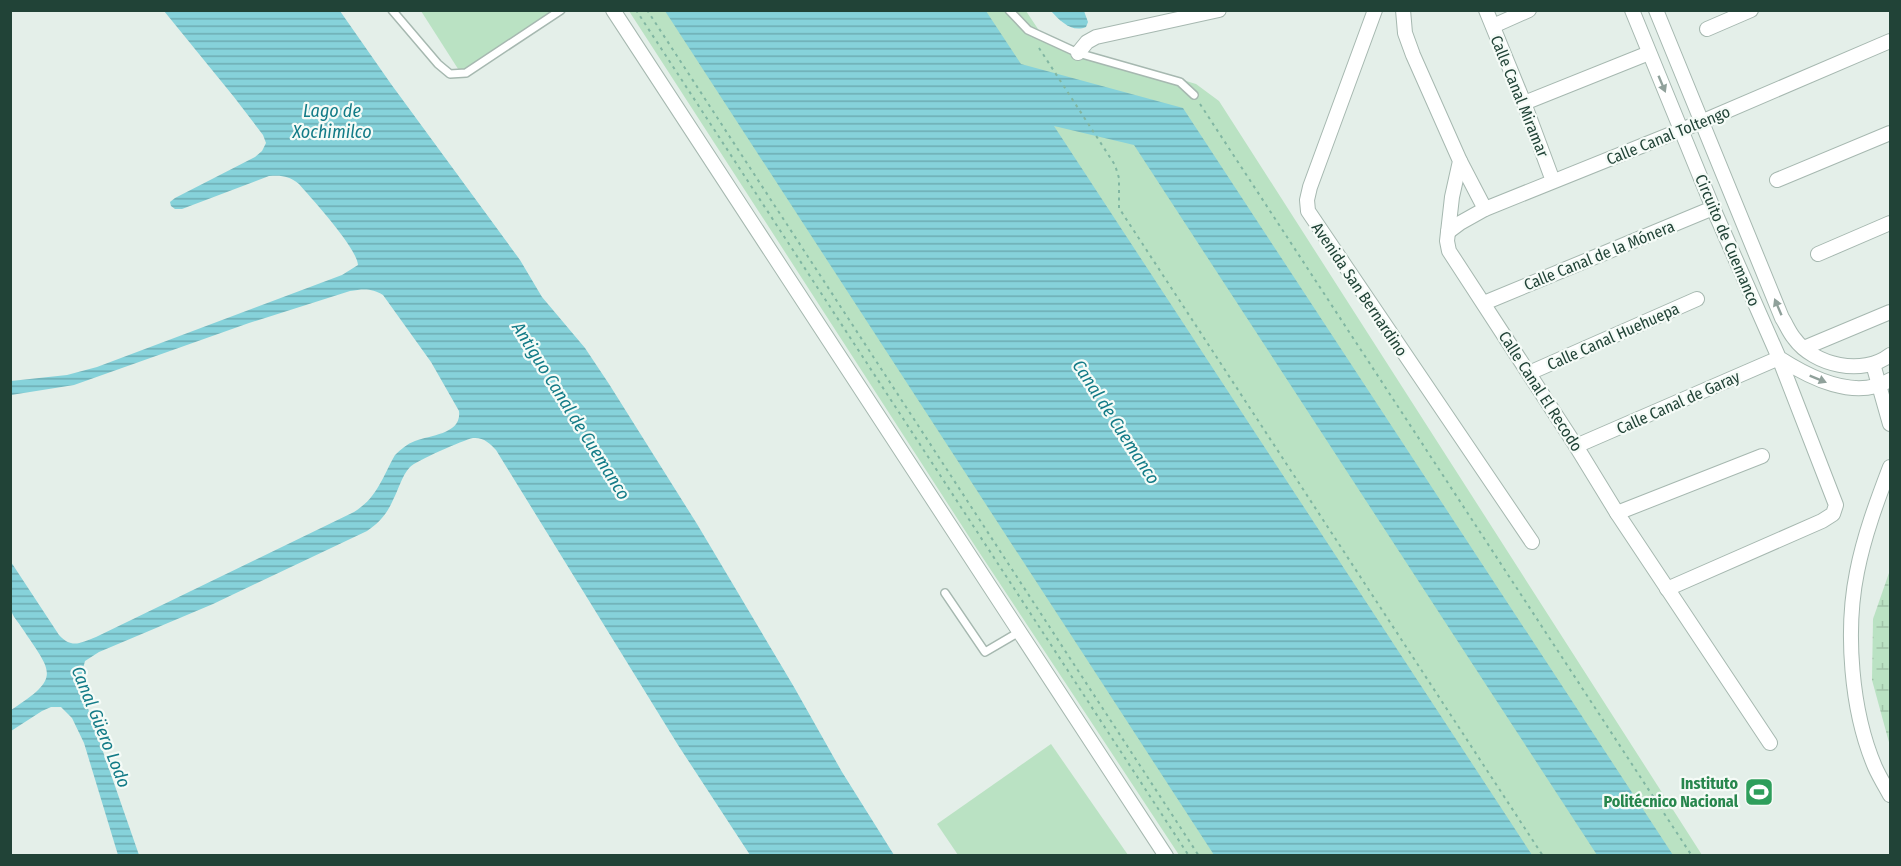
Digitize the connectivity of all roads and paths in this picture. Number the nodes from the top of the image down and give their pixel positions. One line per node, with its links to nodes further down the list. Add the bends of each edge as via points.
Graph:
1 (392, 10): 2 (lane, via 450,74 466,73)
2 (561, 10)
3 (613, 10): 51 (street)
4 (636, 10): 55 (path)
5 (647, 10): 56 (path)
6 (1009, 10): 17 (lane)
7 (1219, 10): 19 (street, via 1096,37)
8 (1376, 10): 48 (street, Avenida San Bernardino, via 1310,187 1308,211)
9 (1403, 10): 26 (street, via 1405,33 1413,55)
10 (1486, 10): 15 (street, Calle Canal Miramar)
11 (1529, 10): 15 (street)
12 (1632, 10): 20 (street, Circuito de Cuemanco)
13 (1656, 10): 23 (street, Circuito de Cuemanco)
14 (1751, 10): 16 (street)
15 (1492, 26): 22 (street, Calle Canal Miramar)
16 (1707, 29)
17 (1028, 30): 19 (lane); 57 (path, via 1115,165 1119,208)
18 (1890, 41): 23 (street, Calle Canal Toltengo)
19 (1078, 53): 21 (lane, via 1180,82)
20 (1649, 54): 22 (street); 24 (street, Circuito de Cuemanco, one-way to 24)
21 (1194, 94): 58 (path)
22 (1524, 103): 28 (street, Calle Canal Miramar)
23 (1701, 122): 24 (street, Calle Canal Toltengo); 37 (street, Circuito de Cuemanco, one-way to 23, via 1782,318)
24 (1682, 129): 28 (street, Calle Canal Toltengo); 29 (street, Circuito de Cuemanco)
25 (1890, 133): 27 (street)
26 (1460, 161): 30 (street); 32 (street, Calle Canal El Recodo)
27 (1777, 180)
28 (1553, 181): 30 (street, Calle Canal Toltengo)
29 (1713, 208): 35 (street, Calle Canal de la Mónera); 39 (street, Circuito de Cuemanco)
30 (1485, 209): 32 (street, Calle Canal Toltengo)
31 (1890, 222): 33 (street)
32 (1448, 232): 35 (street, Calle Canal El Recodo, via 1449,251)
33 (1818, 254)
34 (1697, 299): 41 (street, Calle Canal Huehuepa)
35 (1484, 303): 41 (street, Calle Canal El Recodo)
36 (1890, 312): 37 (street)
37 (1804, 348): 40 (street, Circuito de Cuemanco, via 1827,362)
38 (1890, 355): 40 (street, Circuito de Cuemanco)
39 (1779, 358): 42 (street, one-way to 42, via 1823,382 1840,386); 44 (street, Calle Canal de Garay); 49 (street, Circuito de Cuemanco, via 1836,505 1833,514)
40 (1873, 364): 42 (street)
41 (1529, 373): 44 (street, Calle Canal El Recodo)
42 (1885, 383): 43 (street)
43 (1890, 424)
44 (1576, 446): 47 (street, Calle Canal El Recodo)
45 (1762, 456): 47 (street)
46 (1890, 467): 53 (street, via 1869,526 1852,598 1852,665 1865,738)
47 (1617, 513): 49 (street, Calle Canal El Recodo)
48 (1532, 542)
49 (1667, 589): 52 (street, Calle Canal El Recodo)
50 (945, 593): 51 (lane, via 985,652)
51 (1019, 632): 54 (street)
52 (1770, 743)
53 (1890, 795)
54 (1166, 855)
55 (1189, 855)
56 (1199, 855)
57 (1543, 855)
58 (1692, 855)

